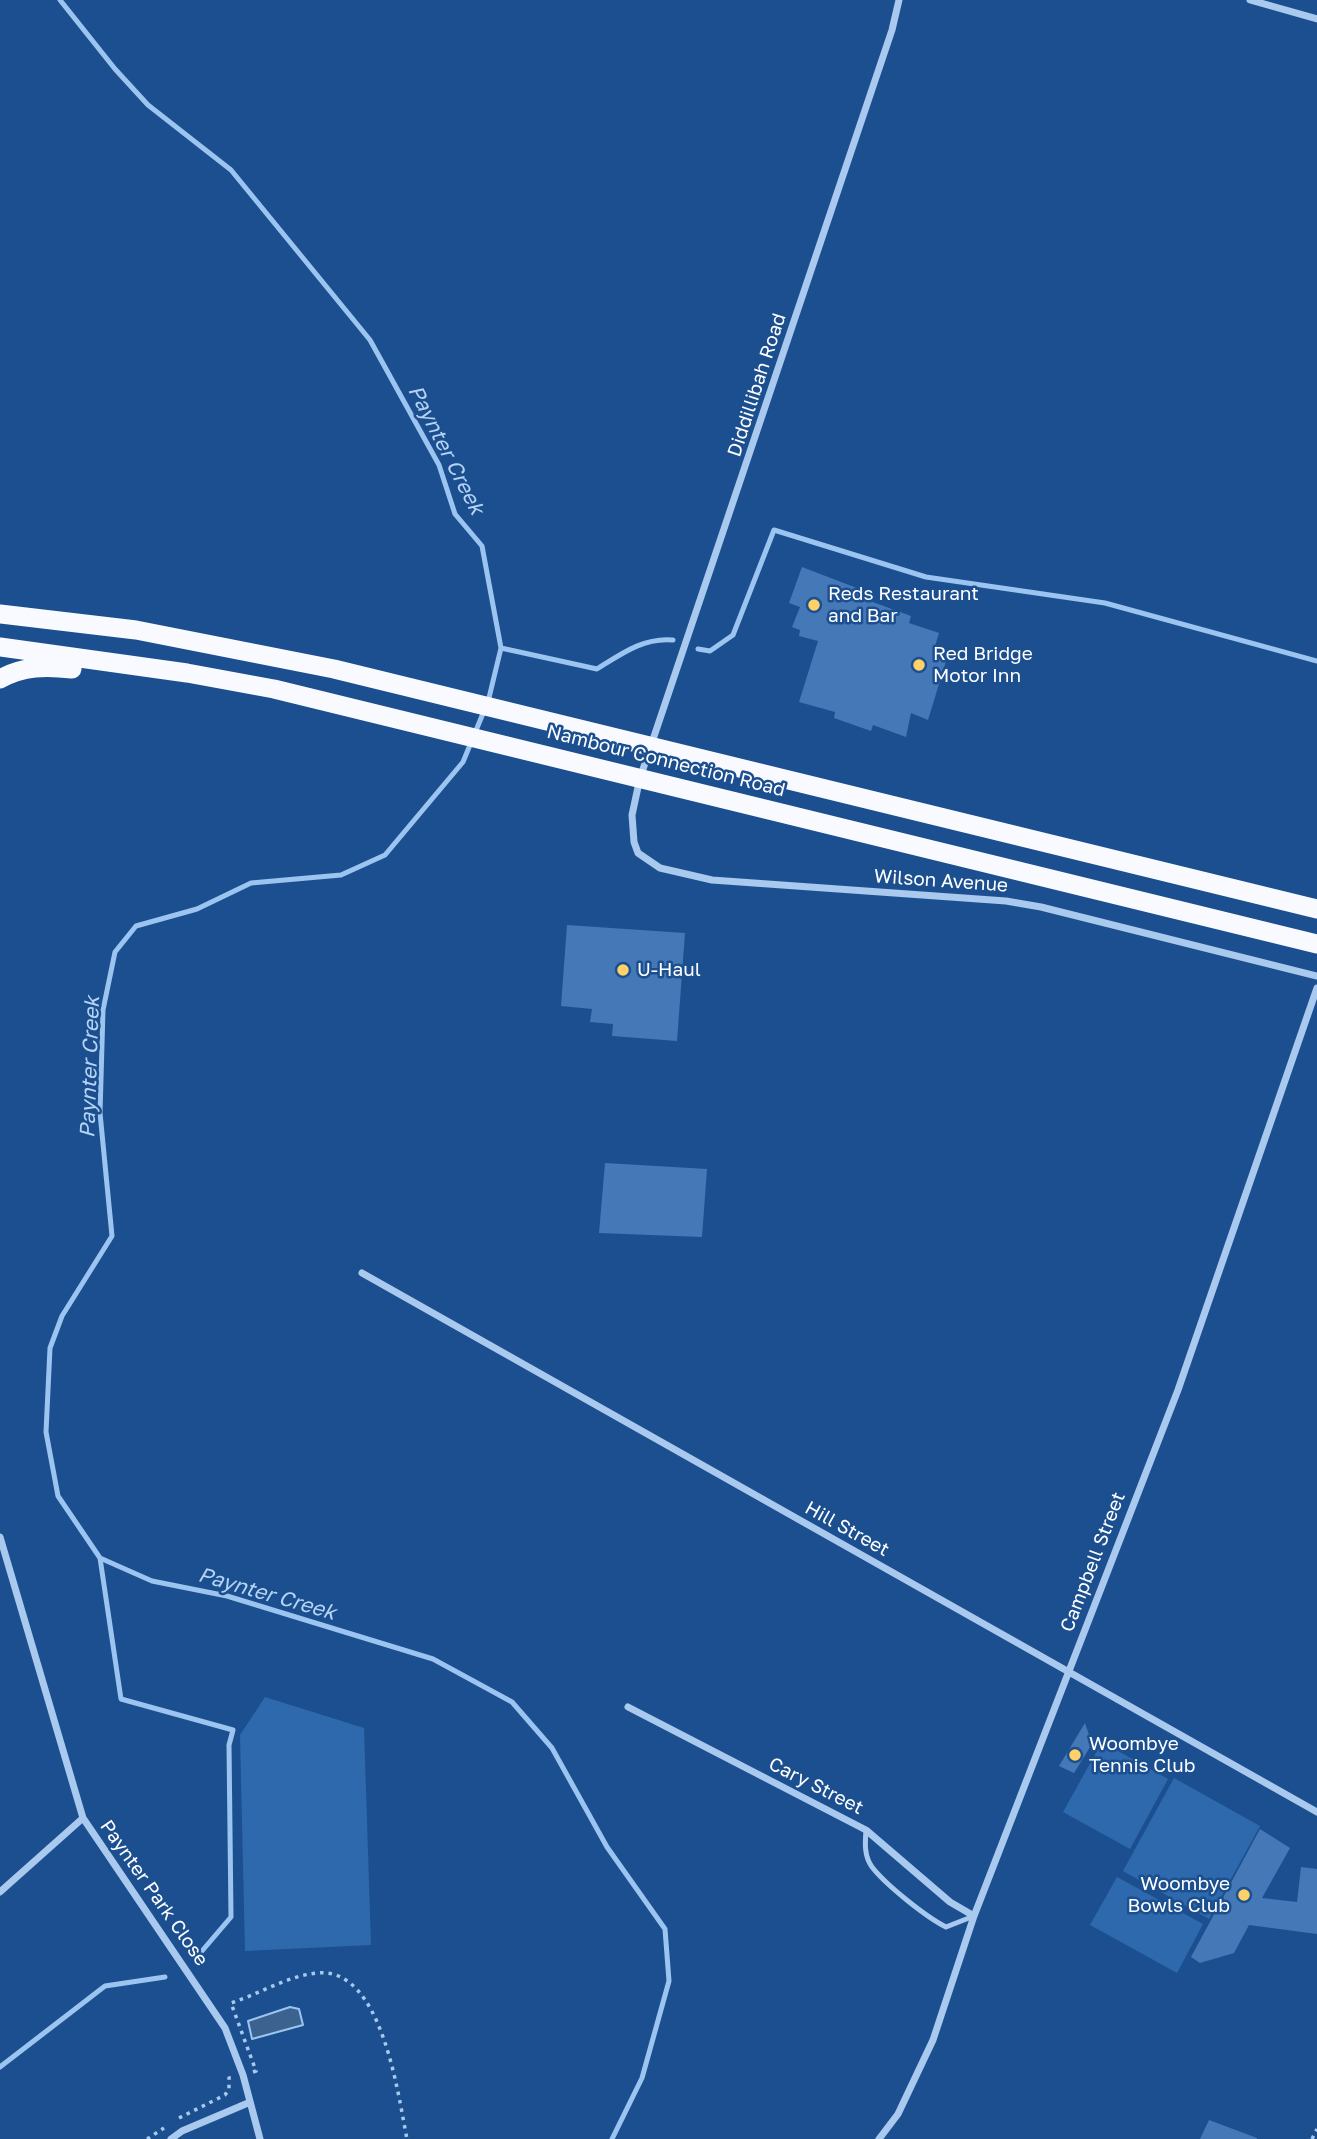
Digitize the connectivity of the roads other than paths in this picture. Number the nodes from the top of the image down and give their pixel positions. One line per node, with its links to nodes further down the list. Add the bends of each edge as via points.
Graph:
1 (899, 0): 8 (street, Diddillibah Road)
2 (1250, 0): 3 (street)
3 (1317, 19)
4 (0, 614): 8 (highway, Nambour Connection Road, via 195,640)
5 (0, 647): 6 (highway, Nambour Connection Road)
6 (157, 668): 7 (highway, via 92,671 46,666); 9 (highway, Nambour Connection Road, via 274,689)
7 (0, 679)
8 (652, 746): 9 (street, Diddillibah Road); 10 (highway, Nambour Connection Road)
9 (640, 778): 11 (highway, Nambour Connection Road); 12 (street, Wilson Avenue, via 632,815 634,842 648,863 674,873 712,880 1006,901)
10 (1317, 909)
11 (1317, 944)
12 (1317, 976)
13 (1317, 988): 16 (street, Campbell Street, via 1178,1390)
14 (362, 1273): 16 (street, Hill Street)
15 (0, 1537): 19 (street, Paynter Park Close)
16 (1068, 1669): 18 (street, Hill Street); 22 (street, Campbell Street)
17 (628, 1707): 20 (street, Cary Street)
18 (1317, 1812)
19 (83, 1818): 21 (street); 23 (street, Paynter Park Close, via 225,2028)
20 (866, 1829): 22 (street, Cary Street, via 950,1902); 22 (lane, via 864,1847 872,1867 929,1918 946,1927)
21 (0, 1892)
22 (974, 1916): 26 (street, Campbell Street, via 933,2040 898,2113)
23 (248, 2103): 24 (street); 25 (street, Paynter Park Close)
24 (171, 2139)
25 (260, 2139)
26 (879, 2139)

